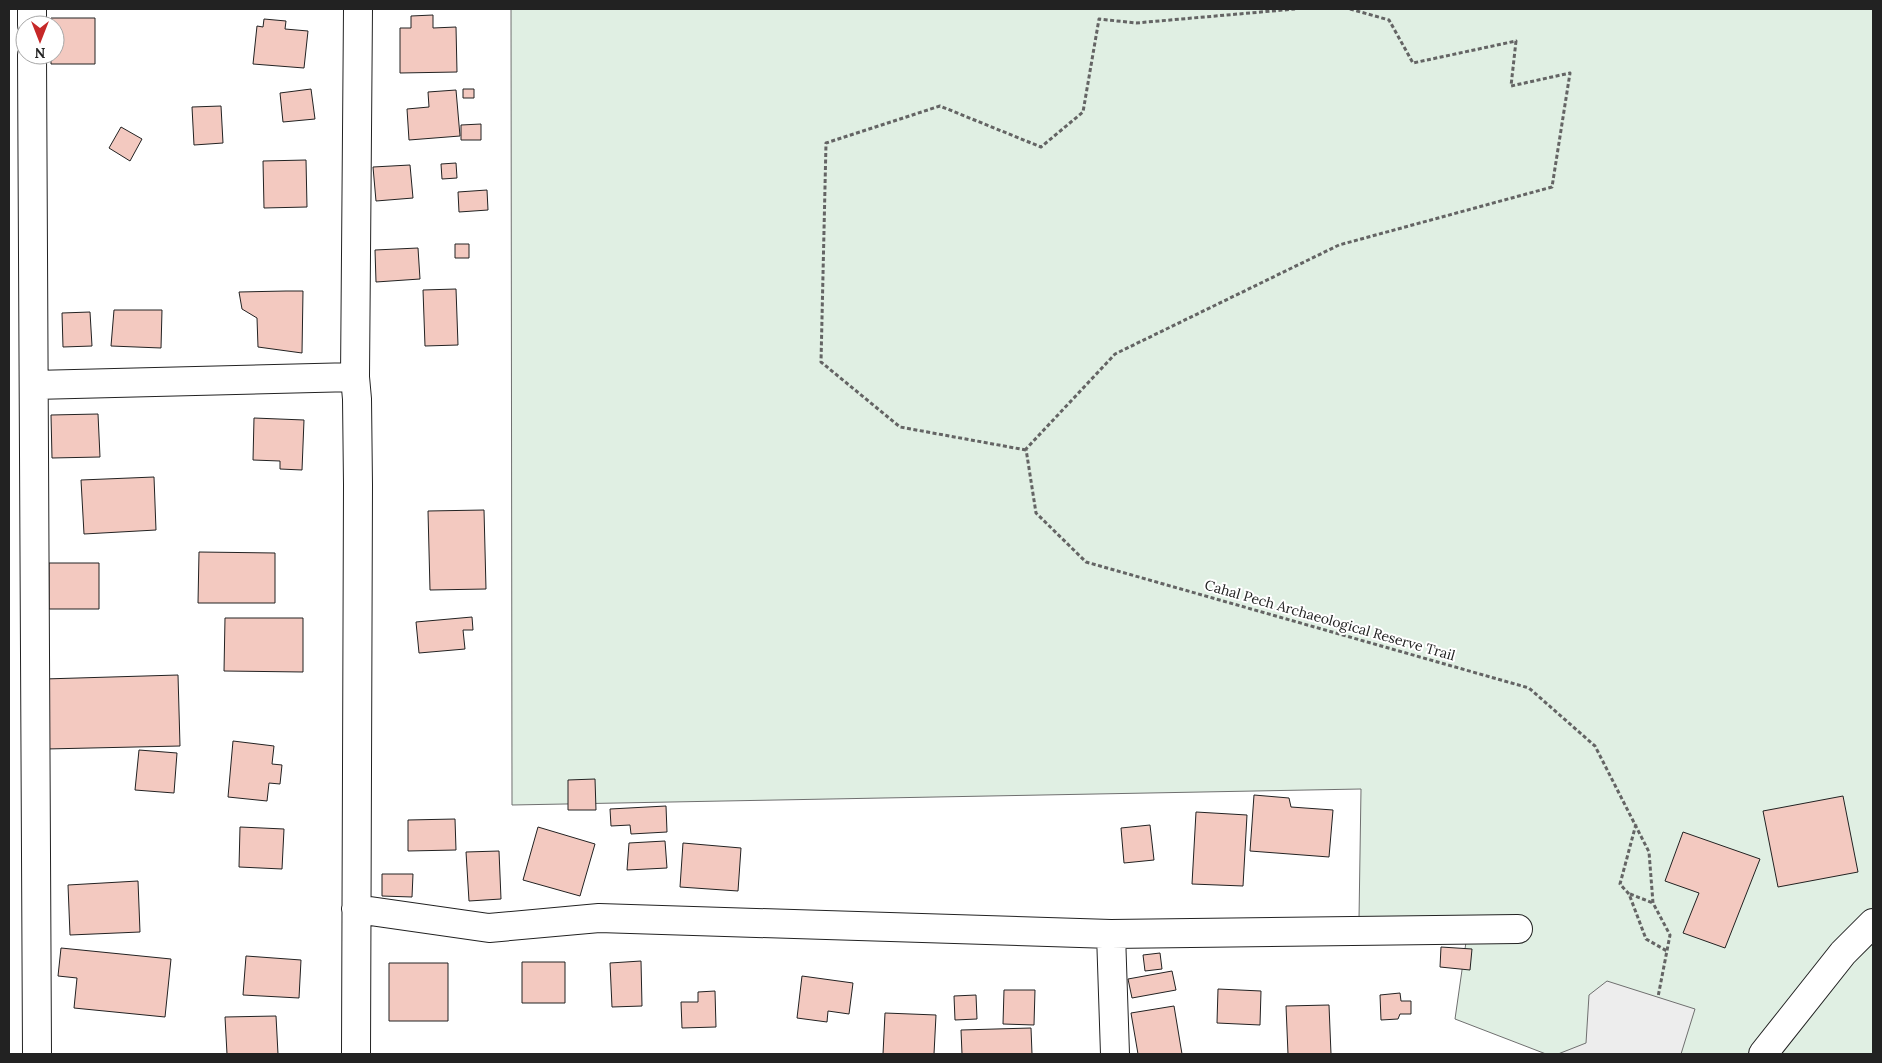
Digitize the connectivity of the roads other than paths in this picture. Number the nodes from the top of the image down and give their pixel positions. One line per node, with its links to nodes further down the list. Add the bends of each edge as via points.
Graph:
1 (358, 9): 3 (street)
2 (32, 65): 4 (street)
3 (355, 377): 4 (street); 5 (street, via 358,485)
4 (34, 385): 9 (street)
5 (356, 909): 8 (street, via 489,928 600,918); 10 (street)
6 (1873, 923): 12 (street, via 1843,952)
7 (1518, 929): 8 (street)
8 (1111, 934): 11 (street)
9 (37, 1054)
10 (356, 1054)
11 (1115, 1054)
12 (1763, 1054)

